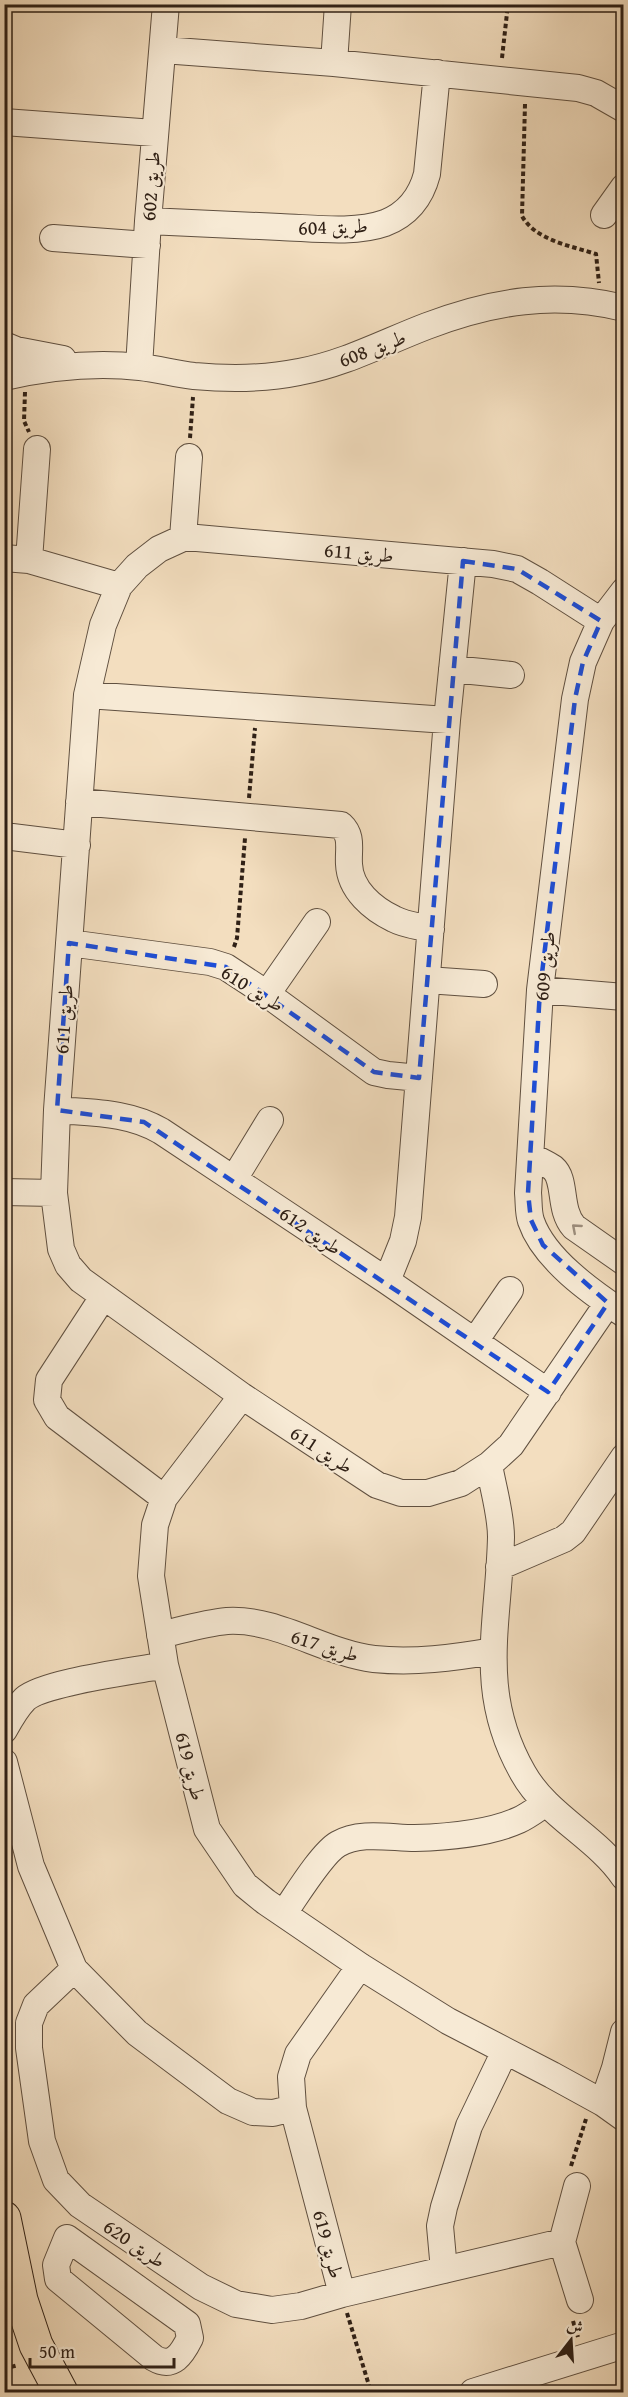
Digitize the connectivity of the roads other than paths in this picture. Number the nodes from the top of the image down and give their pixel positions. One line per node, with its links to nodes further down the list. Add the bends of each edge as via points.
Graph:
1 (166, 4): 3 (street, طريق 602)
2 (338, 4): 4 (street)
3 (163, 50): 4 (street); 8 (street, طريق 602)
4 (334, 63): 5 (street)
5 (437, 73): 6 (street, via 578,88); 11 (street, طريق 604, via 424,188 417,201 384,223 341,230)
6 (624, 109)
7 (4, 122): 8 (street)
8 (154, 134): 11 (street, طريق 602)
9 (624, 187): 10 (street)
10 (604, 215)
11 (147, 233): 12 (street, طريق 604); 15 (street, طريق 602)
12 (53, 238)
13 (612, 305): 15 (street, طريق 608, via 507,302 453,317 299,373 247,378)
14 (4, 345): 15 (street, طريق 608, via 47,357)
15 (128, 367): 16 (street, طريق 608, via 43,369)
16 (15, 375)
17 (37, 449): 20 (street)
18 (189, 457): 19 (street)
19 (183, 538): 21 (street, طريق 611); 22 (street, طريق 611, via 144,560)
20 (17, 559): 22 (street)
21 (463, 561): 24 (street, طريق 611, via 517,569); 25 (street)
22 (119, 586): 27 (street, طريق 611, via 103,625)
23 (624, 591): 24 (street, طريق 609)
24 (601, 621): 37 (street, طريق 609, via 583,662 575,699)
25 (452, 669): 26 (street); 28 (street)
26 (512, 675)
27 (87, 695): 28 (street); 29 (street, طريق 611)
28 (447, 720): 33 (street)
29 (79, 802): 31 (street, طريق 611); 33 (street, via 341,825 349,836 353,883 362,897 395,920)
30 (4, 836): 31 (street)
31 (77, 845): 34 (street, طريق 611)
32 (317, 922): 38 (street)
33 (431, 928): 35 (street)
34 (69, 943): 38 (street, طريق 610, via 210,962 226,967); 41 (street, طريق 611)
35 (427, 980): 36 (street); 40 (street)
36 (484, 984)
37 (540, 990): 39 (street); 43 (street, طريق 609)
38 (267, 994): 40 (street, طريق 610, via 374,1072)
39 (624, 997)
40 (419, 1078): 48 (street, via 408,1217)
41 (57, 1110): 44 (street, طريق 612, via 126,1116 144,1122); 46 (street, طريق 611)
42 (270, 1120): 44 (street)
43 (531, 1156): 47 (street, one-way to 43, via 574,1227 564,1213 557,1174); 51 (street, طريق 609, via 531,1220 543,1245)
44 (234, 1179): 48 (street, طريق 612)
45 (4, 1192): 46 (street)
46 (54, 1193): 50 (street, طريق 611, via 61,1249 68,1265)
47 (624, 1262)
48 (387, 1281): 52 (street, طريق 612)
49 (510, 1290): 52 (street)
50 (103, 1297): 54 (street, طريق 611); 57 (street, via 49,1380 47,1400 57,1418)
51 (616, 1309): 53 (street, طريق 611)
52 (475, 1341): 53 (street, طريق 612)
53 (548, 1392): 56 (street, طريق 611, via 511,1445)
54 (242, 1396): 56 (street, طريق 611, via 377,1485 401,1492 428,1493 461,1483); 57 (street, طريق 619)
55 (624, 1457): 58 (street, via 573,1532)
56 (489, 1465): 58 (street, via 501,1534)
57 (164, 1498): 59 (street, طريق 619, via 155,1525 151,1576)
58 (499, 1567): 60 (street)
59 (160, 1635): 60 (street, طريق 617, via 228,1621 262,1625 329,1649 372,1659 413,1661); 61 (street, طريق 619)
60 (493, 1651): 64 (street, via 494,1693 504,1734 524,1774)
61 (165, 1665): 62 (street, via 54,1686 27,1698); 66 (street, طريق 619, via 207,1830 245,1885)
62 (4, 1730)
63 (4, 1762): 68 (street, via 31,1866)
64 (546, 1803): 65 (street); 66 (street, via 520,1820 494,1829 416,1838 350,1839 326,1855)
65 (624, 1877)
66 (284, 1913): 67 (street, طريق 619)
67 (360, 1966): 70 (street, طريق 619, via 447,2021); 71 (street, طريق 619, via 298,2054 291,2077)
68 (74, 1969): 71 (street, via 137,2033 228,2101 253,2112); 74 (street, طريق 620, via 36,2005 29,2023 29,2048 42,2141 57,2180)
69 (624, 2032): 72 (street, via 615,2068)
70 (505, 2051): 72 (street, طريق 619); 78 (street, via 469,2126 444,2207 440,2226)
71 (293, 2108): 79 (street, طريق 619)
72 (613, 2110)
73 (576, 2186): 77 (street)
74 (80, 2205): 76 (street); 79 (street, طريق 620, via 201,2287 236,2304 272,2310)
75 (4, 2218): 82 (main road, via 21,2300 36,2345)
76 (67, 2238): 76 (street, via 56,2265 57,2279 154,2358 168,2363 175,2360 190,2338 187,2324)
77 (562, 2242): 78 (street, طريق 620); 80 (street)
78 (444, 2270): 79 (street, طريق 620)
79 (342, 2294)
80 (579, 2300)
81 (624, 2345): 83 (street)
82 (61, 2392)
83 (473, 2392)

